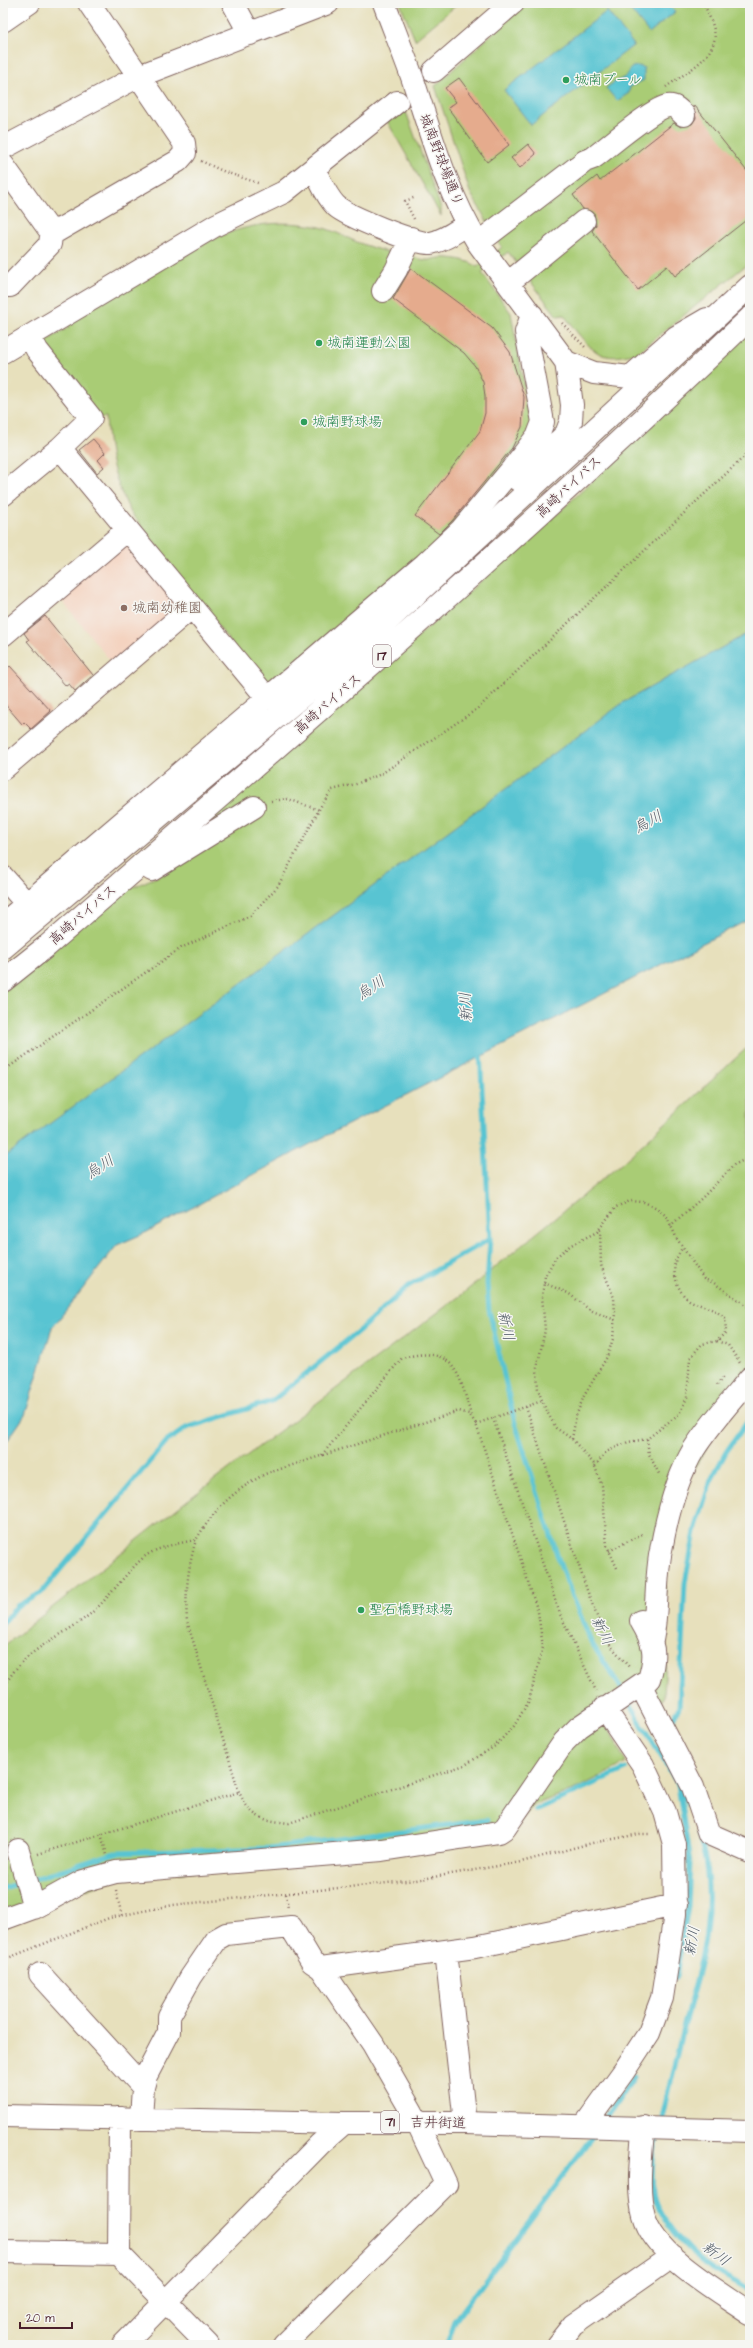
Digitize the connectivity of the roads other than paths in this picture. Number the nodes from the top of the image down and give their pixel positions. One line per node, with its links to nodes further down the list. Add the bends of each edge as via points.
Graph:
1 (29, 3): 7 (main road)
2 (89, 3): 10 (main road)
3 (233, 3): 8 (main road)
4 (328, 3): 8 (main road)
5 (384, 3): 17 (main road, 城南野球場通り, via 412,76 446,181)
6 (513, 3): 9 (main road)
7 (3, 21)
8 (250, 34): 10 (main road)
9 (434, 71)
10 (139, 76): 13 (main road); 18 (main road, via 184,143 185,153 178,161 57,231)
11 (398, 102): 15 (main road)
12 (684, 115): 20 (main road, via 676,107 669,105 654,113 593,158 585,161)
13 (3, 148)
14 (3, 165): 18 (main road, via 48,228)
15 (314, 169): 19 (main road, via 329,198 338,208 352,216); 28 (main road, via 284,192 216,225)
16 (584, 222): 21 (main road)
17 (466, 225): 19 (main road, via 443,240 429,243); 20 (main road, 城南野球場通り)
18 (52, 229): 22 (main road, via 50,244 10,286)
19 (414, 232): 24 (main road)
20 (478, 243): 21 (main road, 城南野球場通り)
21 (508, 283): 26 (main road, 城南野球場通り)
22 (3, 286)
23 (750, 286): 25 (main road, 高崎バイパス / 17)
24 (383, 291)
25 (731, 305): 30 (main road, via 676,337 630,377 594,372); 34 (main road, 高崎バイパス / 17)
26 (532, 315): 30 (main road, 城南野球場通り); 37 (main road, via 526,332 543,422 538,435 461,530)
27 (750, 318): 40 (main road, 高崎バイパス / 17, via 479,570)
28 (30, 336): 29 (main road); 31 (main road, via 36,350 91,418)
29 (3, 352)
30 (566, 362): 34 (main road, via 572,405 571,421 566,434 515,483 492,512)
31 (60, 448): 32 (main road); 33 (main road)
32 (3, 495)
33 (127, 530): 35 (main road); 36 (main road)
34 (471, 546): 44 (main road, 高崎バイパス / 17, via 266,728)
35 (192, 607): 37 (main road); 38 (main road)
36 (3, 635)
37 (268, 699): 42 (main road)
38 (3, 769)
39 (254, 807): 40 (main road, via 152,870)
40 (142, 864): 45 (main road, 高崎バイパス / 17)
41 (3, 877): 42 (main road)
42 (27, 904): 43 (main road)
43 (3, 924)
44 (3, 948)
45 (3, 981)
46 (745, 1371): 48 (main road, via 679,1478 661,1551)
47 (641, 1621): 48 (main road)
48 (652, 1640): 49 (main road, via 653,1667 649,1679)
49 (638, 1688): 50 (main road); 51 (main road, via 693,1787)
50 (606, 1707): 52 (main road, via 656,1790); 56 (main road, via 564,1742 505,1828 499,1832 382,1850 116,1872 83,1881)
51 (709, 1834): 52 (main road); 53 (main road)
52 (671, 1835): 55 (main road, via 674,1844)
53 (750, 1852)
54 (20, 1854): 56 (main road)
55 (676, 1905): 58 (main road); 68 (main road, via 668,1968 649,2033)
56 (34, 1908): 57 (main road)
57 (3, 1919)
58 (446, 1951): 59 (main road); 67 (main road)
59 (321, 1968): 61 (main road, via 312,1962 291,1927 226,1934 217,1939 169,2016 169,2032); 65 (main road, via 373,2044)
60 (40, 1974): 61 (main road)
61 (143, 2087): 64 (main road)
62 (3, 2116): 63 (main road, 吉井街道)
63 (120, 2118): 64 (main road, 吉井街道); 72 (main road)
64 (141, 2119): 66 (main road, 吉井街道)
65 (416, 2122): 66 (main road, 吉井街道 / 71); 67 (main road, 吉井街道 / 71); 78 (main road, via 446,2184)
66 (344, 2123): 74 (main road, via 320,2144)
67 (465, 2123): 68 (main road, 吉井街道 / 71)
68 (584, 2126): 69 (main road, 吉井街道 / 71)
69 (643, 2127): 70 (main road, 吉井街道 / 71); 73 (main road, via 640,2188 644,2216 659,2244)
70 (750, 2130)
71 (3, 2252): 72 (main road)
72 (119, 2254): 74 (main road)
73 (672, 2256): 75 (main road); 79 (main road, via 573,2325)
74 (166, 2304): 76 (main road); 77 (main road)
75 (750, 2313)
76 (123, 2345)
77 (208, 2345)
78 (284, 2345)
79 (557, 2345)

